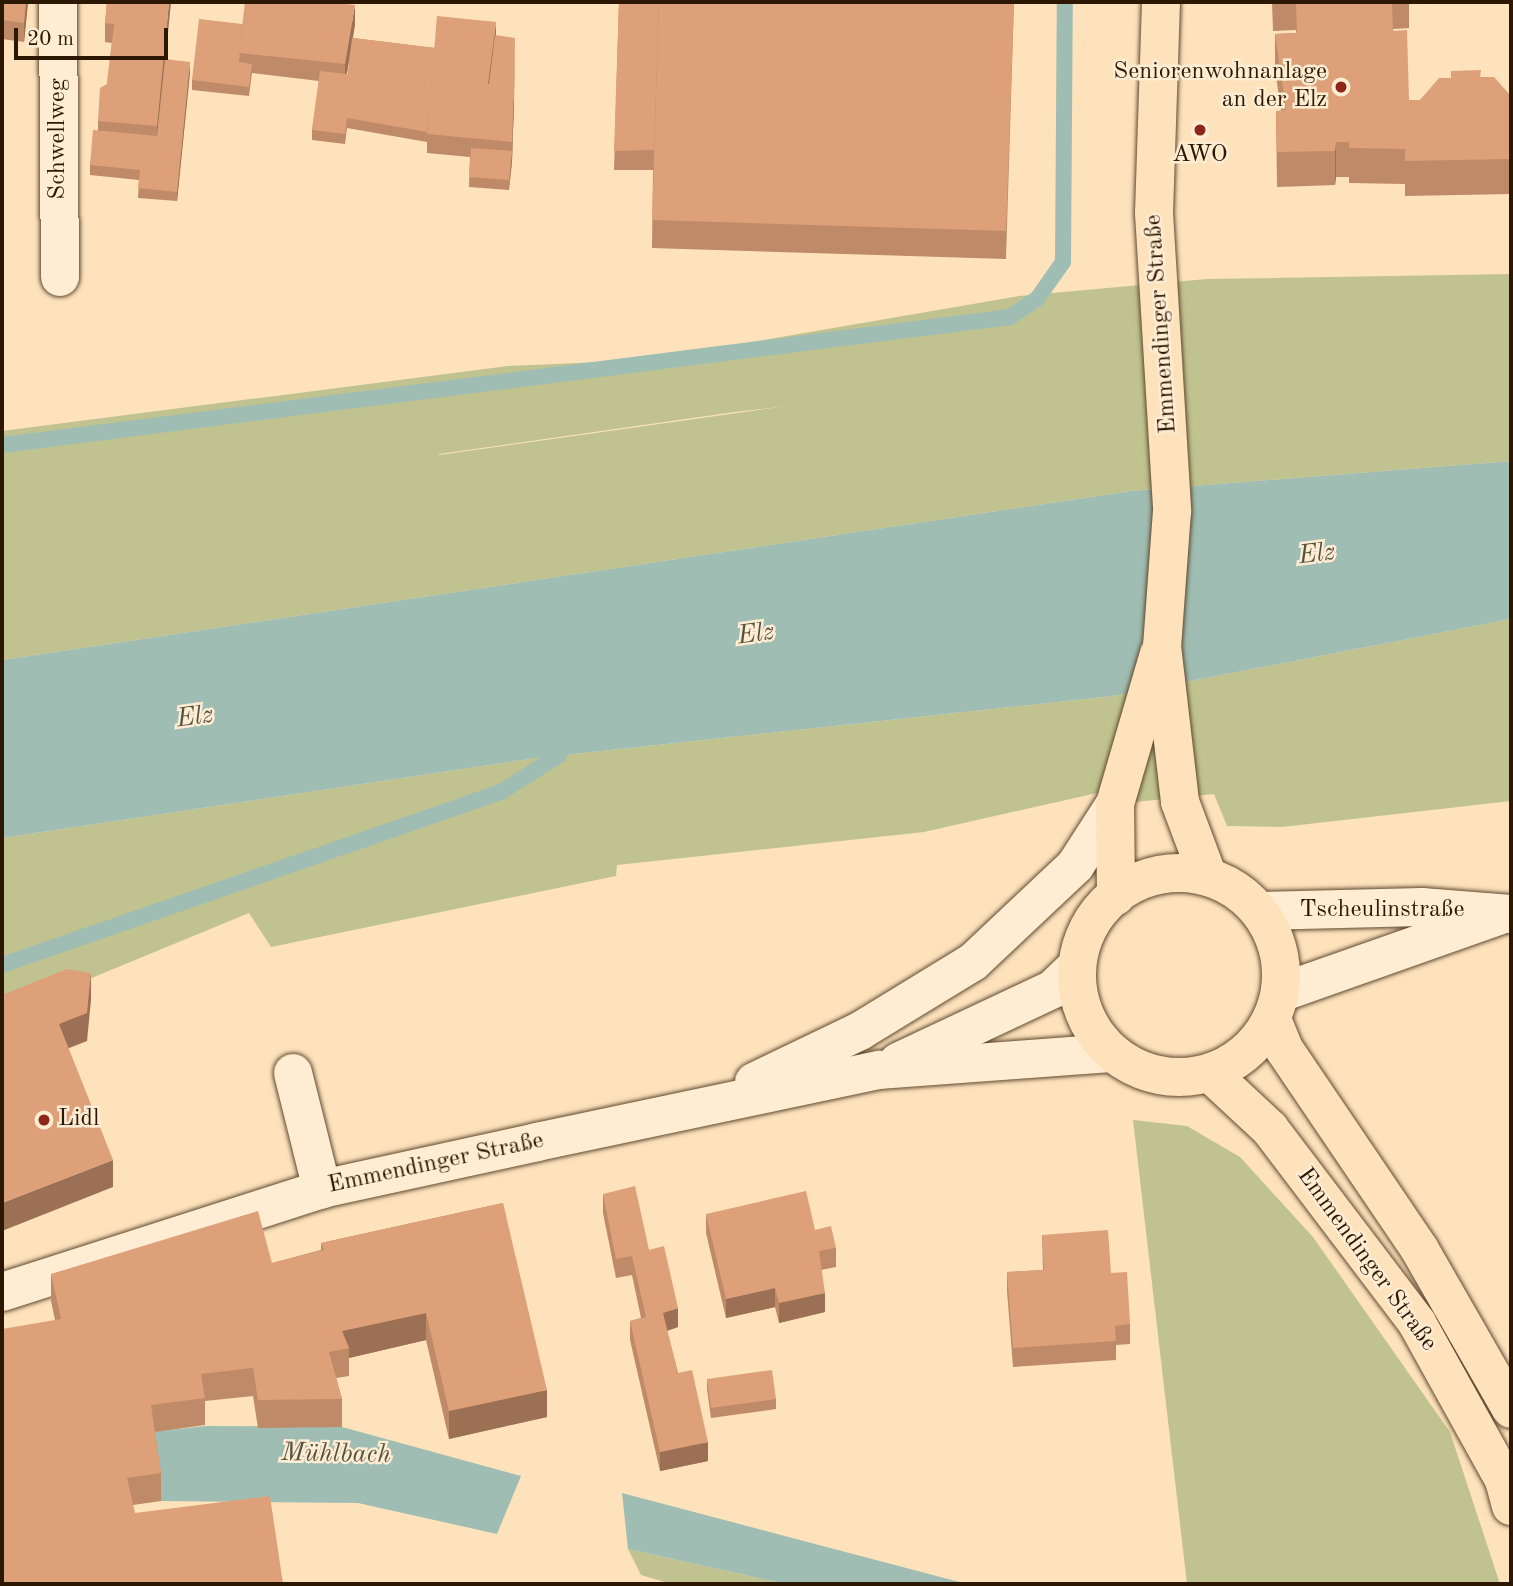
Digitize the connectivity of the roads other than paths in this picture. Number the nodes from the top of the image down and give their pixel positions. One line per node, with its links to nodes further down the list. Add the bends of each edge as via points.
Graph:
1 (58, 2): 3 (street, Schwellweg)
2 (1161, 2): 4 (main road, Emmendinger Straße, via 1154,213 1165,325 1172,512)
3 (60, 277)
4 (1162, 646): 5 (main road, Emmendinger Straße, via 1129,740); 6 (main road, Emmendinger Straße, via 1180,802)
5 (1115, 804): 7 (main road, Emmendinger Straße); 16 (street, via 1075,866 973,962 860,1031)
6 (1208, 877): 7 (main road, via 1156,876); 8 (main road)
7 (1116, 896): 10 (main road, via 1098,913)
8 (1259, 911): 9 (street, Tscheulinstraße, via 1422,907); 11 (main road, via 1279,955)
9 (1507, 914): 11 (street, Tscheulinstraße)
10 (1077, 966): 12 (main road, via 1090,1026); 13 (street, Emmendinger Straße, via 1053,989)
11 (1276, 1006): 15 (main road, via 1257,1043); 19 (main road, Emmendinger Straße, via 1289,1059 1420,1250)
12 (1112, 1053): 13 (street, Emmendinger Straße); 15 (main road, via 1158,1076)
13 (880, 1070): 16 (street, Emmendinger Straße)
14 (293, 1073): 17 (street)
15 (1210, 1073): 20 (main road, Emmendinger Straße, via 1270,1129 1418,1323 1504,1480)
16 (694, 1109): 17 (street, Emmendinger Straße)
17 (322, 1189): 18 (street, Emmendinger Straße)
18 (2, 1292)
19 (1511, 1409)
20 (1511, 1506)

